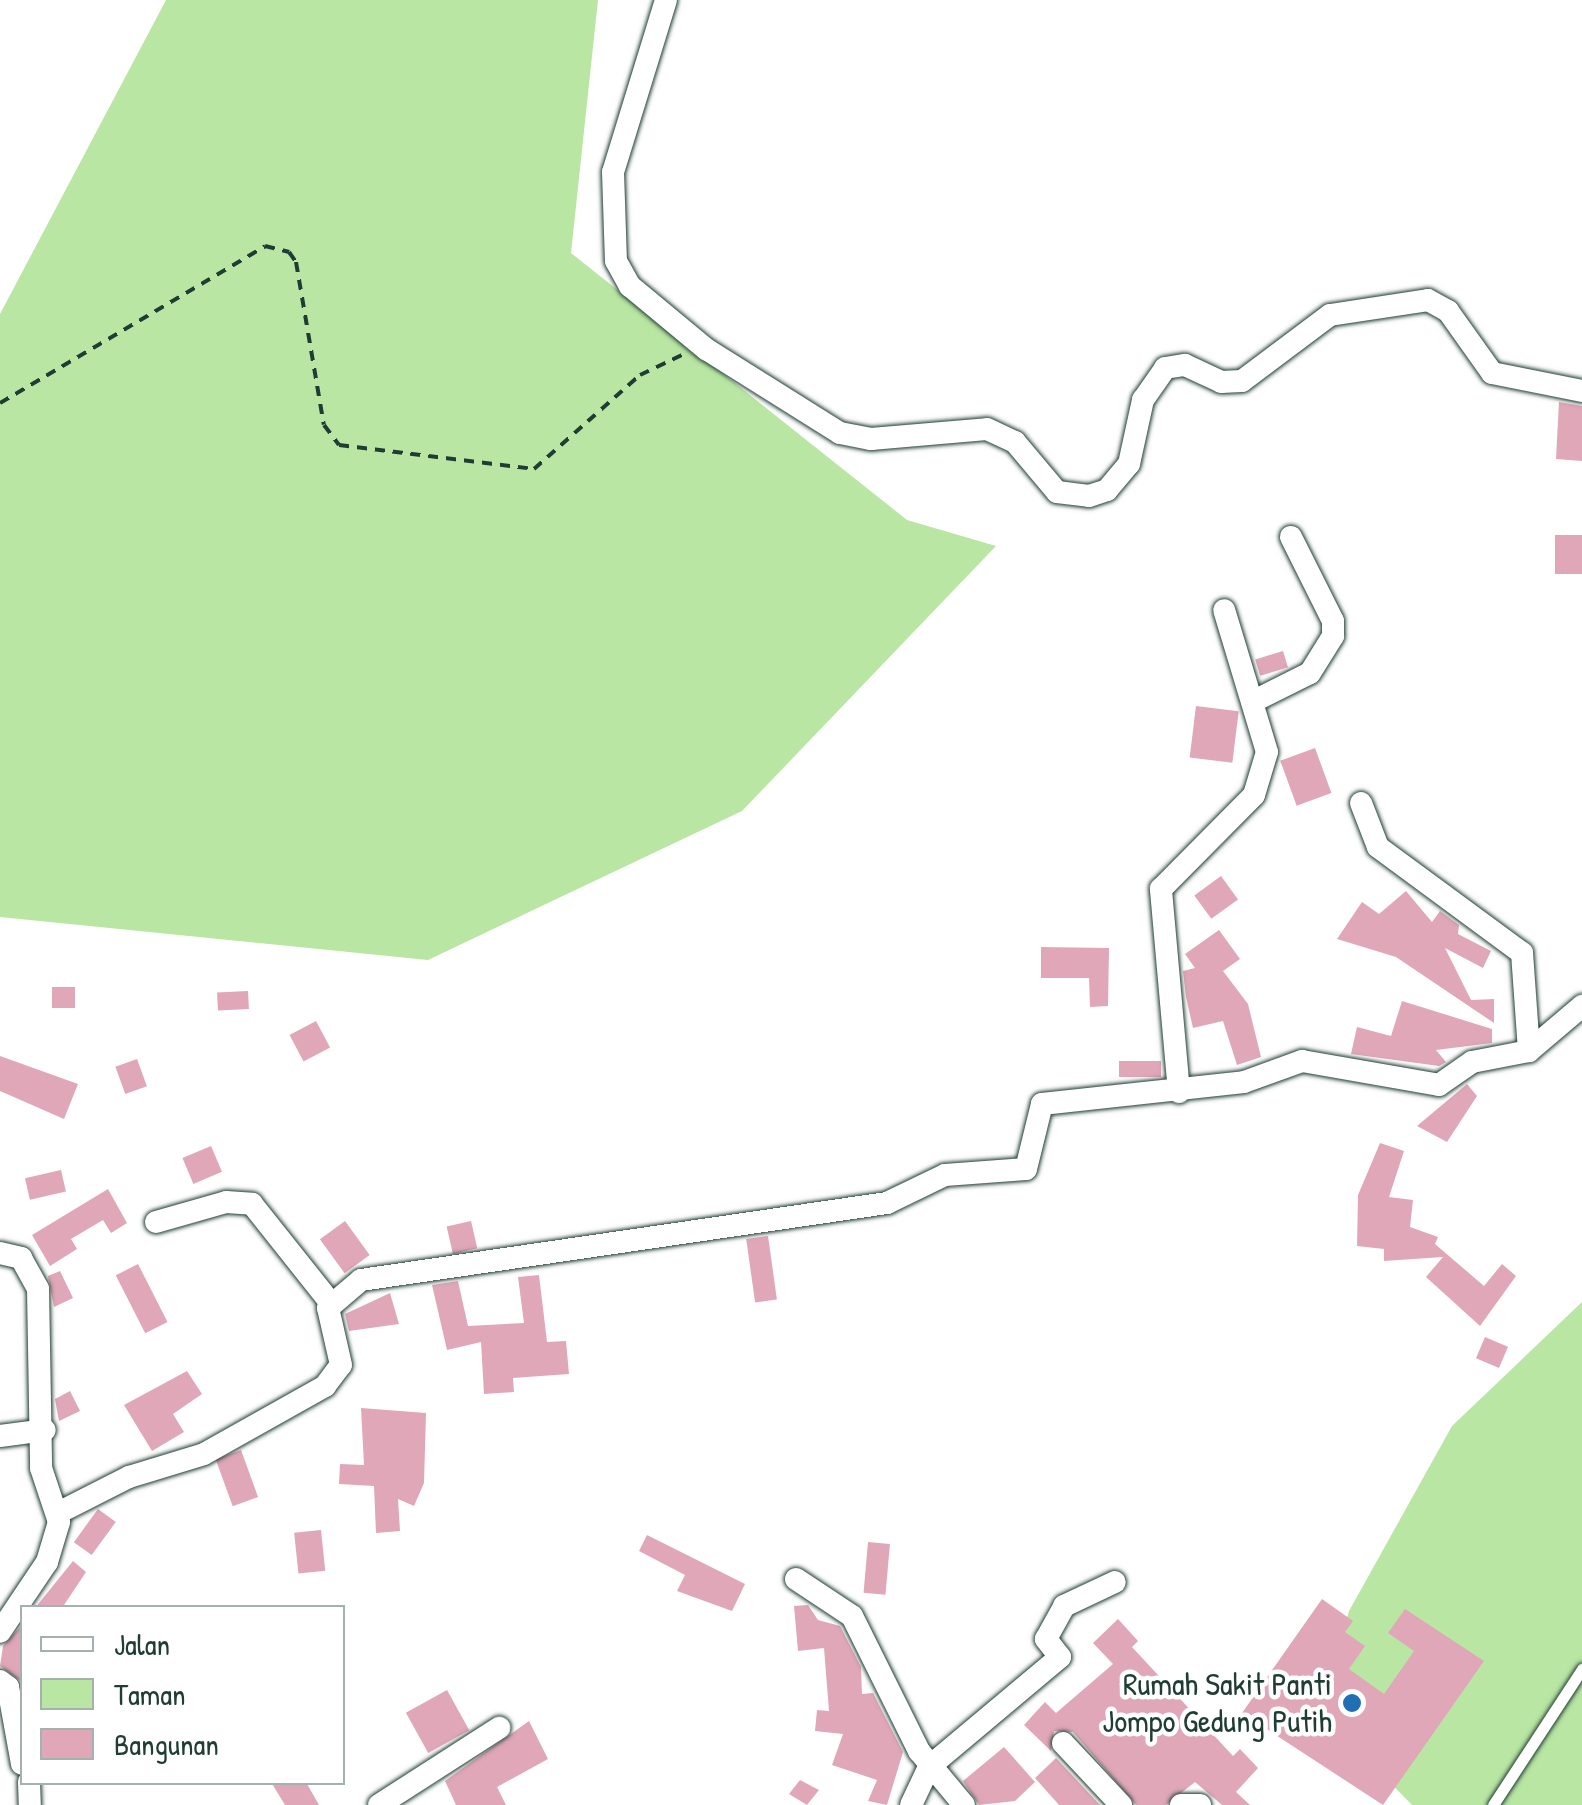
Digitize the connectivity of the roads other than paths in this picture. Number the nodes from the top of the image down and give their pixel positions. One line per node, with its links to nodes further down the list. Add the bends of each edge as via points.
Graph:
1 (666, 0): 2 (street, via 613,172 612,245 630,286 706,350 802,413 857,438 968,427 1002,434 1057,492 1078,497 1107,490 1122,474 1149,385 1165,368 1185,365 1221,382 1242,381 1330,315 1440,304 1492,374)
2 (1582, 391)
3 (1291, 537): 5 (street, via 1333,621 1333,636 1310,673)
4 (1224, 610): 5 (street)
5 (1256, 700): 9 (street, via 1268,752 1254,794 1161,889)
6 (1361, 803): 8 (street, via 1378,847 1522,953)
7 (1582, 1006): 8 (street)
8 (1528, 1051): 9 (street, via 1472,1062 1439,1085 1302,1061 1259,1078)
9 (1179, 1092): 12 (street, via 1039,1105 1035,1158 1020,1170 945,1175 887,1203 533,1260 385,1274)
10 (156, 1222): 12 (street, via 226,1202 252,1204)
11 (0, 1253): 13 (street, via 21,1258 36,1283)
12 (330, 1302): 15 (street, via 340,1364 325,1386 204,1454 129,1478)
13 (45, 1430): 14 (street); 15 (street, via 42,1477)
14 (0, 1436)
15 (58, 1514): 18 (street, via 47,1562)
16 (796, 1579): 24 (street, via 852,1616)
17 (1115, 1582): 24 (street, via 1064,1606 1046,1639 1060,1657)
18 (0, 1632)
19 (1582, 1669): 31 (lane)
20 (0, 1681): 23 (street, via 8,1687)
21 (499, 1728): 25 (street)
22 (1063, 1742): 28 (street)
23 (20, 1753)
24 (930, 1767): 26 (street); 27 (street)
25 (378, 1805)
26 (911, 1805)
27 (964, 1805)
28 (1121, 1805)
29 (1181, 1805): 30 (street)
30 (1200, 1805)
31 (1493, 1805)

